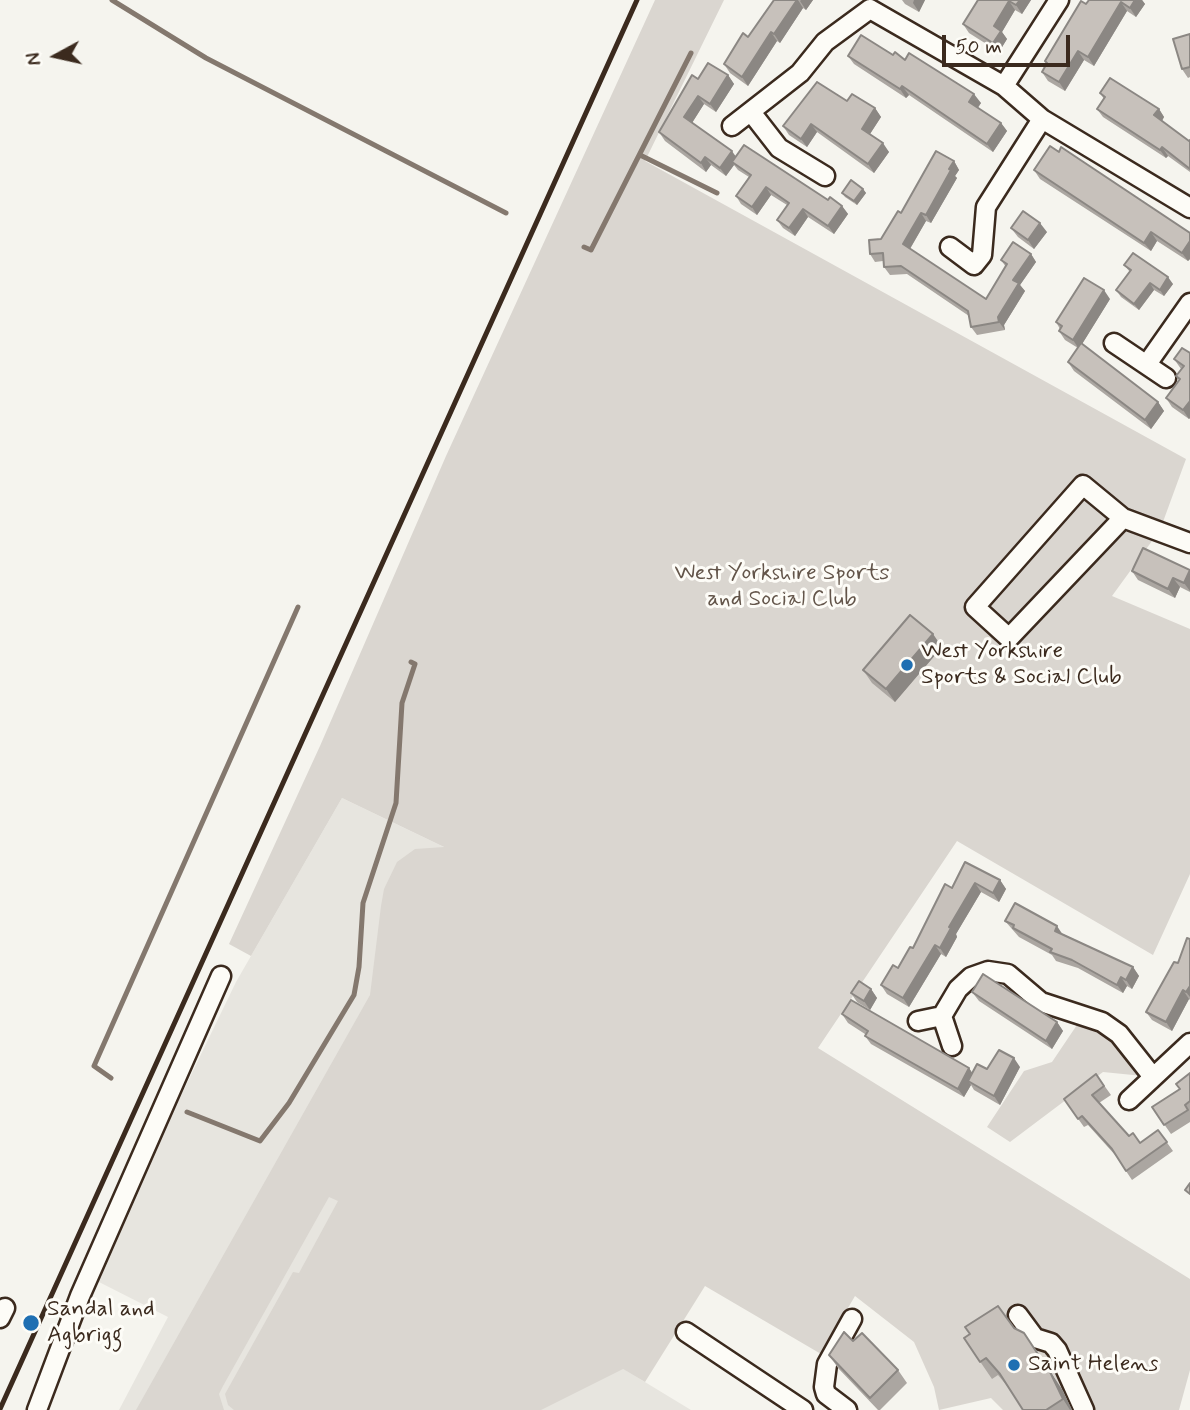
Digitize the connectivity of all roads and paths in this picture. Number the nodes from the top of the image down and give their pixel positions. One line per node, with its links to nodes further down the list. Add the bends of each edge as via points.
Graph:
1 (1059, 0): 3 (street)
2 (870, 4): 3 (street); 4 (street, via 825,43 800,73)
3 (1004, 86): 5 (street)
4 (751, 112): 6 (street); 7 (street, via 779,148)
5 (1042, 119): 8 (street); 9 (street, via 986,207 982,255 974,265)
6 (732, 126)
7 (825, 176)
8 (1190, 208)
9 (950, 247)
10 (1190, 303): 12 (street)
11 (1114, 343): 12 (street)
12 (1147, 364): 13 (street)
13 (1166, 378)
14 (1124, 518): 14 (street, via 1083,485 975,607 1009,638); 15 (street)
15 (1190, 542)
16 (221, 976): 26 (street, via 80,1296)
17 (942, 1016): 18 (street); 20 (street); 21 (street, via 971,977 988,971 1008,974 1041,1002 1111,1028)
18 (918, 1021)
19 (1190, 1043): 21 (street)
20 (952, 1046)
21 (1153, 1077): 22 (street)
22 (1129, 1100)
23 (1018, 1315): 29 (street, via 1035,1338 1057,1350)
24 (852, 1319): 28 (street, via 827,1364 824,1387 826,1394)
25 (686, 1332): 27 (street)
26 (37, 1410)
27 (803, 1410)
28 (847, 1410)
29 (1084, 1410)

